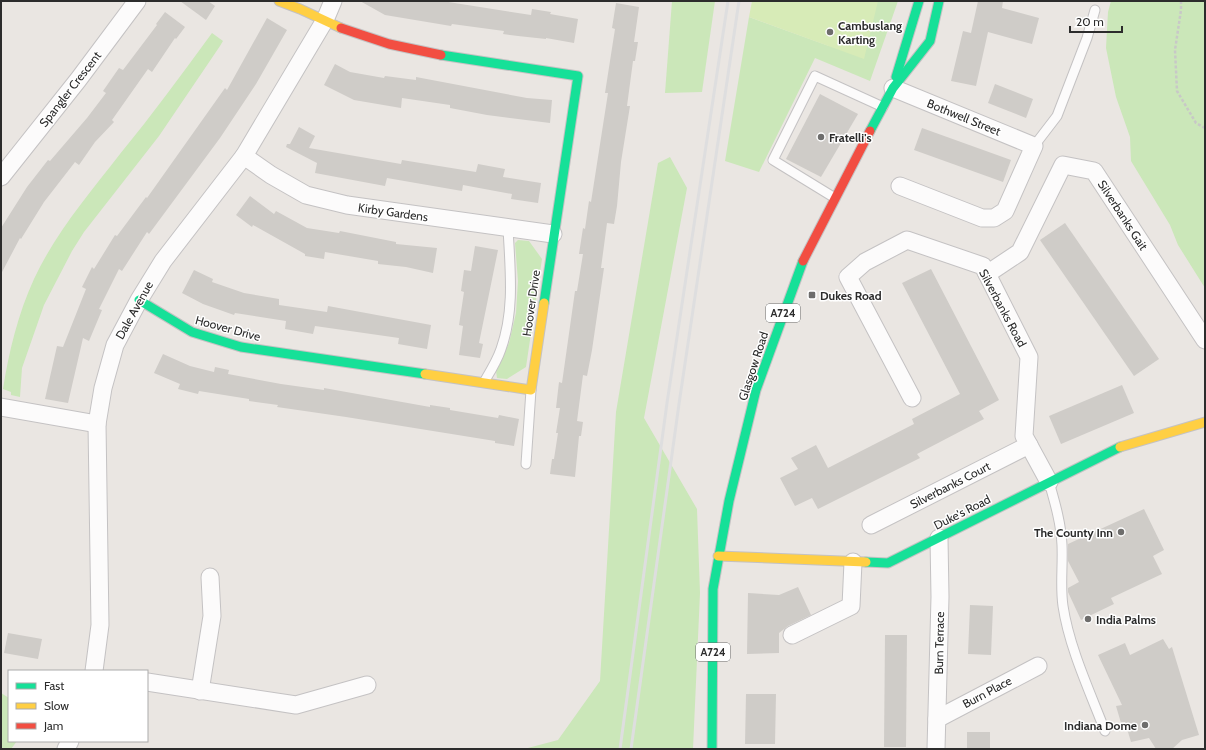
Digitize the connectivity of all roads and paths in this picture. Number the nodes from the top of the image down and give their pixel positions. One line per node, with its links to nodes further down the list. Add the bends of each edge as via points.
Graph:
1 (137, 1): 14 (street, Spangler Crescent)
2 (279, 1): 8 (main road, via 292,4)
3 (333, 1): 8 (street, Dale Avenue)
4 (919, 1): 9 (main road, Glasgow Road / A724)
5 (939, 1): 9 (main road, Glasgow Road / A724, via 930,41)
6 (1181, 1): 11 (path, via 1182,10 1175,50 1177,91 1196,122)
7 (1095, 10): 12 (lane, via 1057,116)
8 (325, 20): 13 (street, Dale Avenue); 18 (main road, Hoover Drive, via 363,36 425,51 578,76)
9 (893, 88): 10 (main road, Glasgow Road / A724); 12 (street, Bothwell Street)
10 (883, 107): 16 (main road, Glasgow Road / A724); 16 (lane, via 815,76 772,160)
11 (1205, 128)
12 (1034, 146): 15 (street, via 1005,211 994,218 982,218)
13 (244, 156): 17 (street, Kirby Gardens, via 306,195 347,205); 20 (street, Dale Avenue, via 163,261)
14 (1, 177)
15 (900, 186)
16 (835, 198): 33 (main road, Glasgow Road / A724, via 799,268 756,390)
17 (508, 228): 18 (street, Kirby Gardens); 22 (lane, via 512,289 510,314 501,350)
18 (553, 234): 23 (main road, Hoover Drive)
19 (987, 274): 21 (street, Silverbanks Gait, via 1020,252 1063,165 1094,171); 24 (street, Silverbanks Road, via 983,266 907,240 865,262 848,277); 28 (street, Silverbanks Road, via 1029,357 1024,436)
20 (138, 300): 22 (main road, Hoover Drive, via 192,332 241,346); 27 (street, Dale Avenue, via 115,345 103,388)
21 (1205, 340)
22 (484, 382): 23 (main road, Hoover Drive)
23 (531, 390): 29 (lane)
24 (912, 398)
25 (1, 407): 27 (street)
26 (1205, 422): 30 (main road, Duke's Road, via 1120,447)
27 (97, 424): 38 (street, Dale Avenue, via 100,624)
28 (1029, 445): 30 (street, Silverbanks Road); 31 (street, Silverbanks Court)
29 (526, 464)
30 (1049, 482): 32 (main road, Duke's Road); 43 (lane, via 1059,515 1063,608 1078,660)
31 (871, 525)
32 (939, 538): 34 (main road, Duke's Road, via 888,563); 42 (street, Burn Terrace)
33 (718, 556): 34 (main road, Duke's Road); 44 (main road, A724, via 713,589)
34 (853, 562): 36 (street, via 851,606)
35 (210, 577): 41 (street, via 212,616)
36 (792, 635)
37 (1038, 666): 42 (street, Burn Place)
38 (94, 670)
39 (148, 682): 41 (street)
40 (367, 685): 41 (street, via 296,705)
41 (200, 691)
42 (937, 719): 45 (street, Burn Terrace)
43 (1105, 731)
44 (712, 749)
45 (936, 749)

